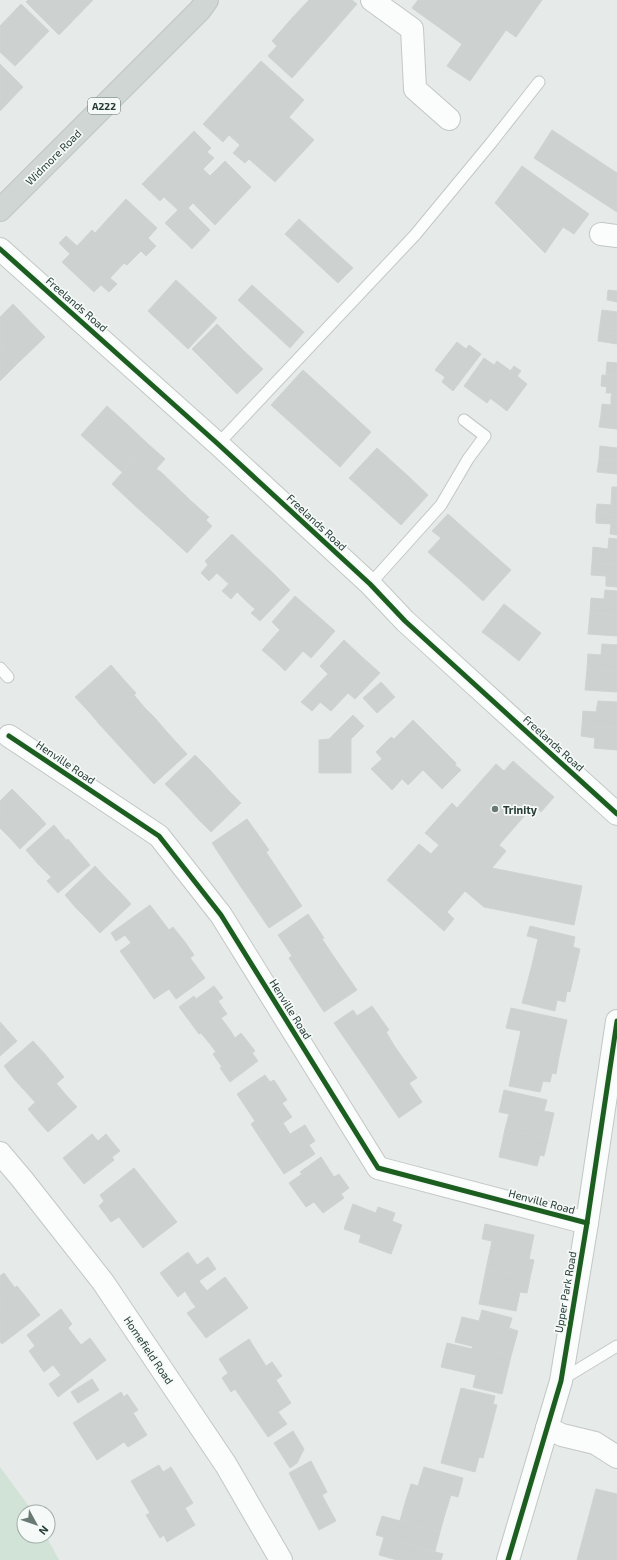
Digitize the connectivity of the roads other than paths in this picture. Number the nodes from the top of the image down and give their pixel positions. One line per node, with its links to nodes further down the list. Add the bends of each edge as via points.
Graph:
1 (207, 0): 5 (main road, Widmore Road / A222, via 200,10)
2 (372, 0): 4 (street, via 412,29 415,89)
3 (539, 82): 8 (lane, via 415,234)
4 (449, 119)
5 (0, 210)
6 (0, 249): 8 (street, Freelands Road)
7 (464, 420): 9 (lane, via 485,436 441,505)
8 (218, 444): 9 (street, Freelands Road)
9 (370, 584): 13 (street, Freelands Road, via 405,621)
10 (0, 668): 11 (lane)
11 (8, 677)
12 (9, 736): 16 (street, Henville Road, via 159,836 221,915 378,1168)
13 (617, 814)
14 (617, 1021): 16 (street, Upper Park Road)
15 (0, 1153): 21 (street, Homefield Road, via 103,1282 226,1465)
16 (587, 1224): 18 (street, Upper Park Road)
17 (617, 1346): 18 (lane)
18 (561, 1381): 19 (street, Upper Park Road)
19 (547, 1428): 20 (street, via 595,1443); 22 (street, Upper Park Road)
20 (617, 1457)
21 (281, 1560)
22 (508, 1560)

